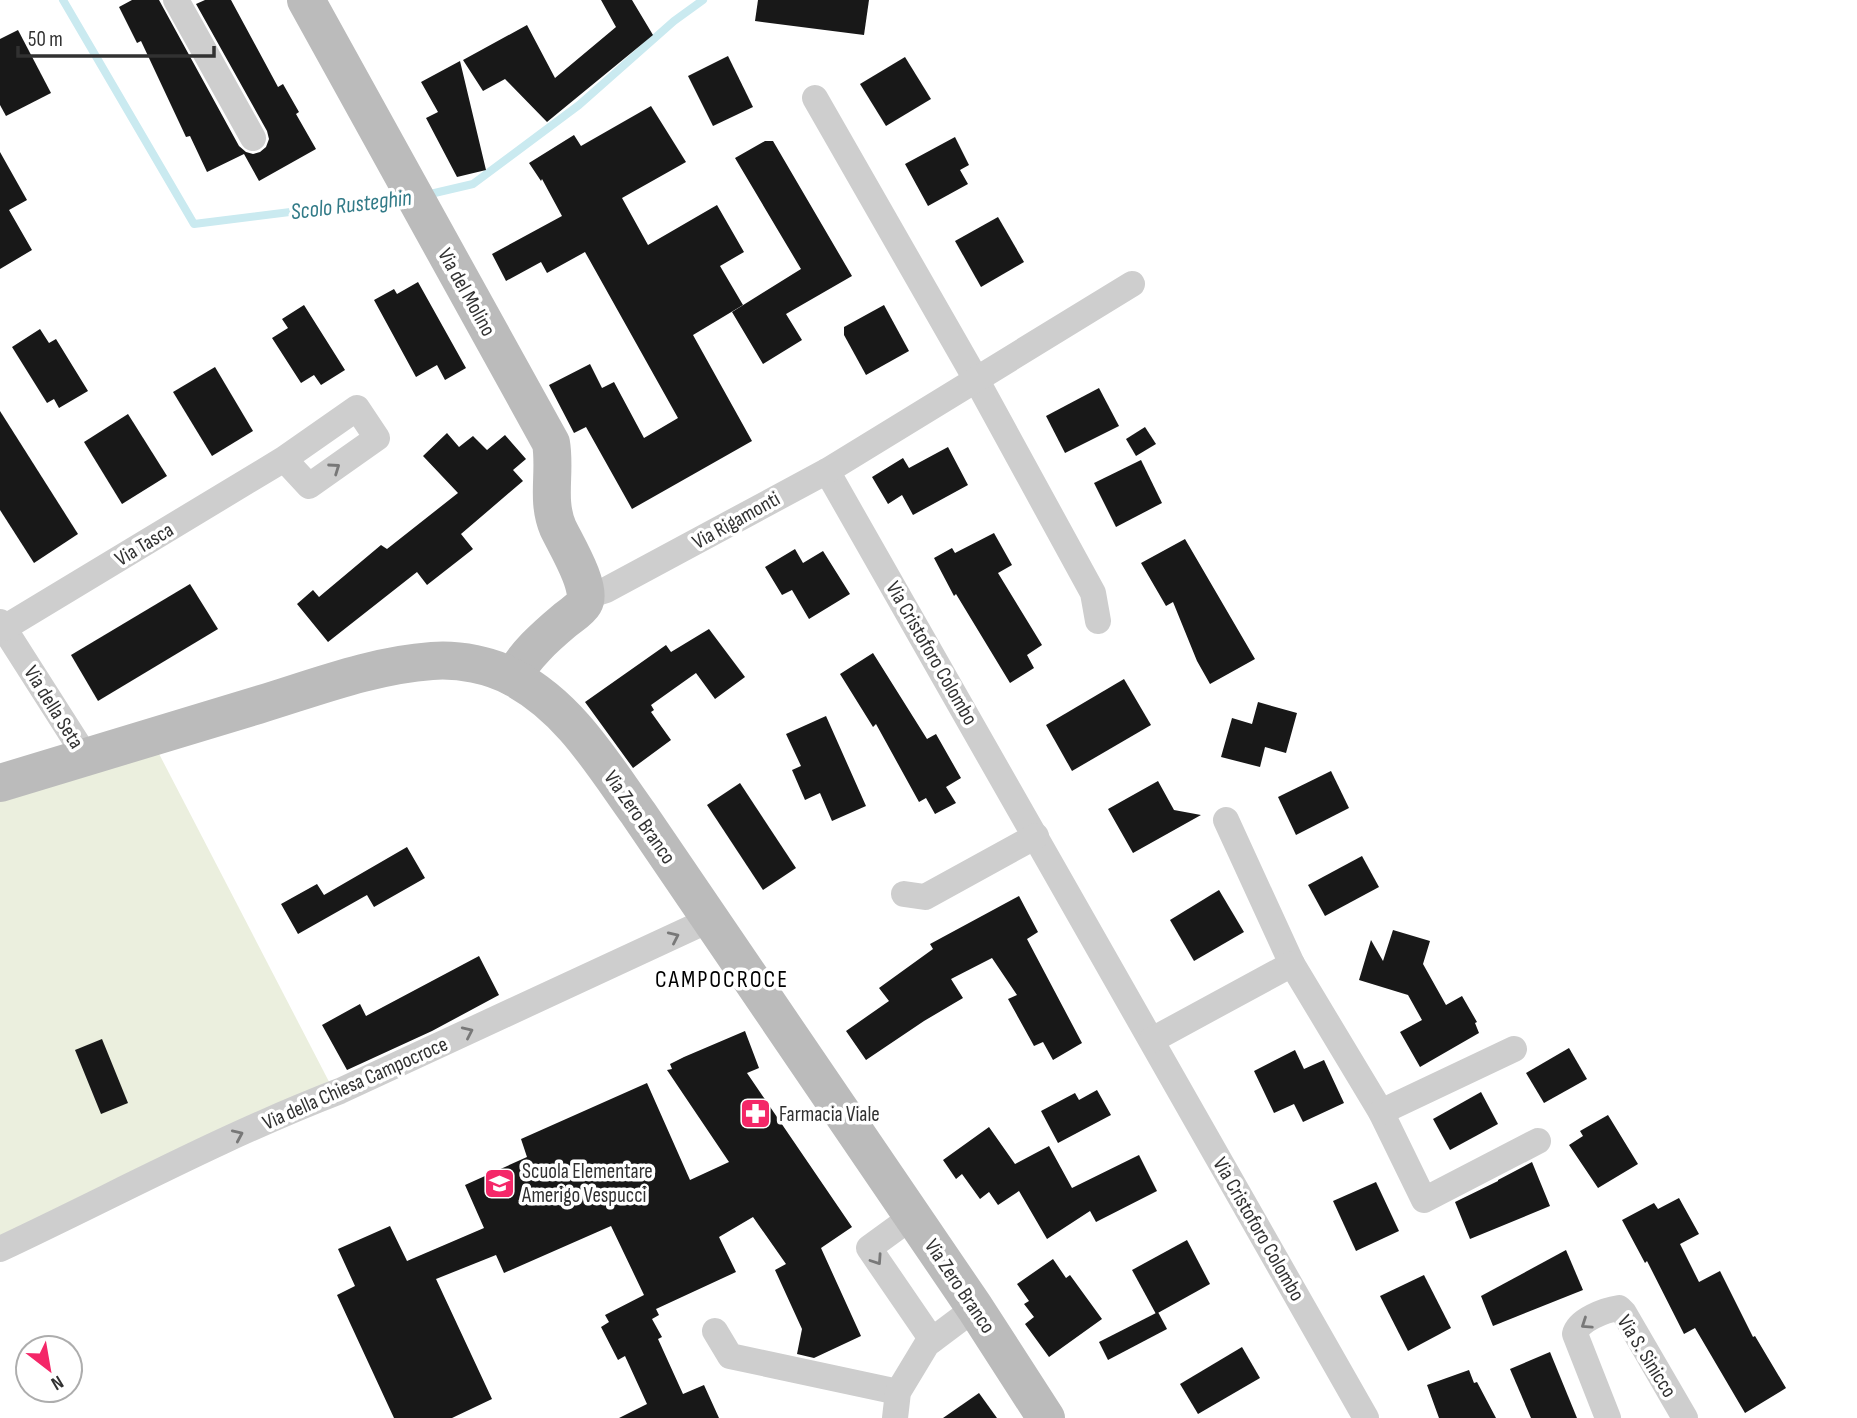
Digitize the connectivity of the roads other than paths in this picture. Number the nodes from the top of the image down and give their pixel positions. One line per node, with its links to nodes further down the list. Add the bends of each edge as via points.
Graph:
1 (176, 0): 4 (street)
2 (306, 0): 9 (street, Via del Molino, via 551,443 553,512)
3 (815, 98): 6 (street)
4 (253, 138)
5 (1132, 284): 6 (street, Via Rigamonti)
6 (977, 381): 8 (street, Via Rigamonti); 10 (street, via 1094,593)
7 (284, 459): 11 (street, Via Tasca)
8 (827, 471): 9 (street, Via Rigamonti); 16 (street, Via Cristoforo Colombo)
9 (587, 596): 12 (street, Via Rigamonti)
10 (1098, 621)
11 (2, 625): 13 (street, Via della Seta)
12 (513, 677): 13 (street, Via Zero Branco, via 458,662 410,664 327,684); 18 (street, Via Zero Branco, via 557,706 580,734)
13 (86, 757): 14 (street, Via Zero Branco)
14 (0, 783)
15 (1226, 820): 19 (street)
16 (1036, 836): 17 (street, via 925,897); 20 (street, Via Cristoforo Colombo)
17 (904, 894)
18 (711, 919): 24 (street, Via Zero Branco); 25 (street, Via della Chiesa Campocroce, one-way to 18)
19 (1292, 964): 20 (street); 22 (street)
20 (1152, 1040): 32 (street, Via Cristoforo Colombo)
21 (1514, 1049): 22 (street)
22 (1381, 1112): 23 (street, via 1424,1200)
23 (1538, 1141)
24 (913, 1216): 26 (street, Via Zero Branco); 28 (street, one-way to 28, via 869,1248)
25 (0, 1249)
26 (975, 1308): 28 (street); 31 (street, Via Zero Branco)
27 (715, 1331): 29 (street, via 730,1356)
28 (932, 1340): 29 (street)
29 (898, 1392): 30 (street)
30 (895, 1418)
31 (1046, 1418)
32 (1366, 1418)
33 (1608, 1418): 34 (street, Via S. Sinicco, one-way to 33, via 1619,1308 1582,1323 1575,1334)
34 (1685, 1418)

